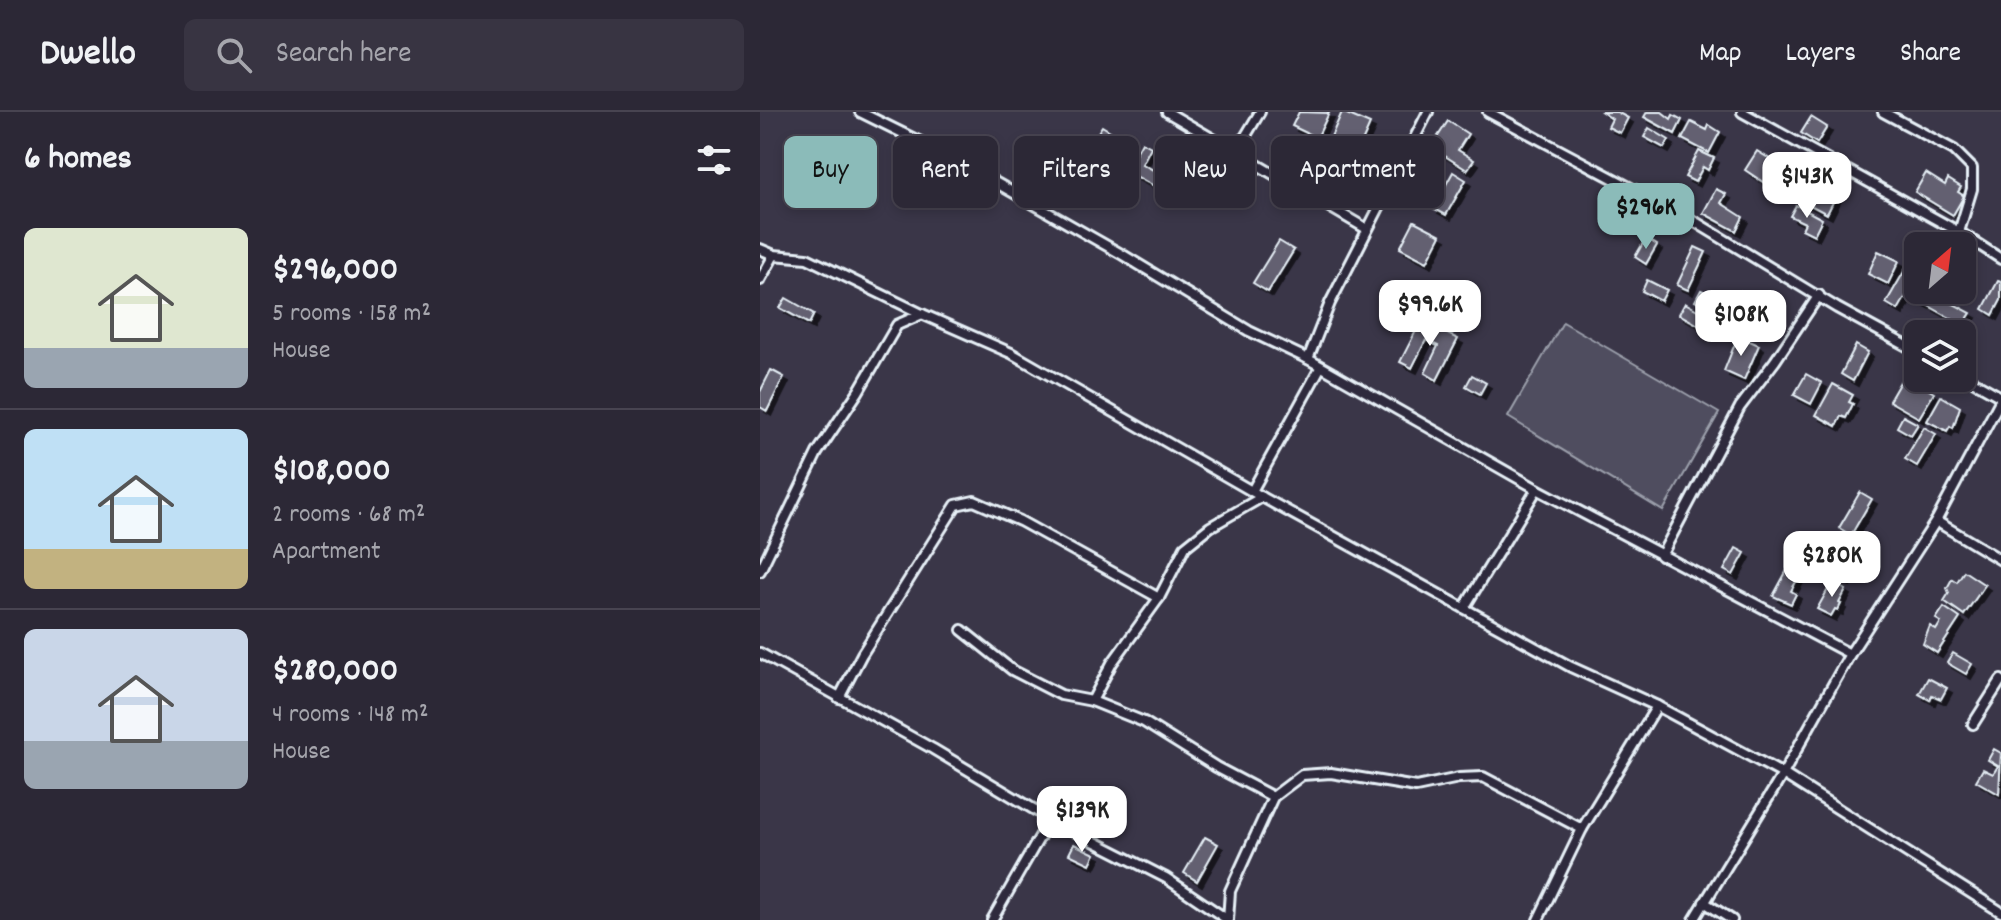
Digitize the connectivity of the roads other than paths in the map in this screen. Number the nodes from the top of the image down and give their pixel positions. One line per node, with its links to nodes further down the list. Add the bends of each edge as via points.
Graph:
1 (860, 112): 21 (street, via 949,156 1249,331)
2 (1167, 112): 8 (street)
3 (1260, 112): 9 (street)
4 (1428, 112): 11 (street)
5 (1488, 112): 18 (street)
6 (1742, 112): 12 (street)
7 (1883, 112): 12 (street, via 1954,150 1972,168 1972,189)
8 (1208, 136)
9 (1246, 136)
10 (1255, 163): 11 (street)
11 (1367, 229): 21 (street)
12 (1959, 232)
13 (1976, 243): 16 (street)
14 (760, 249): 15 (street)
15 (774, 255): 17 (street); 19 (street, via 807,258)
16 (2001, 259)
17 (760, 280)
18 (1819, 295): 20 (street); 29 (street, via 1740,407)
19 (922, 314): 26 (street, via 1011,353); 31 (street, via 897,325 817,453)
20 (1904, 344)
21 (1308, 359): 22 (street)
22 (1320, 368): 25 (street); 26 (street)
23 (1976, 383): 24 (street)
24 (2001, 398): 28 (street)
25 (1537, 489): 29 (street); 33 (street)
26 (1252, 491): 27 (street)
27 (1262, 497): 32 (street, via 1185,547); 33 (street)
28 (1936, 521): 30 (street); 36 (street)
29 (1661, 556): 36 (street)
30 (2001, 560)
31 (760, 571)
32 (1159, 598): 38 (street, via 1020,521 974,501 956,505); 39 (street)
33 (1464, 608): 40 (street, via 1571,667)
34 (962, 630): 39 (street, via 1012,670 1061,695)
35 (760, 653): 38 (street)
36 (1850, 654): 42 (street)
37 (2001, 680): 41 (street)
38 (839, 698): 44 (street)
39 (1092, 701): 43 (street, via 1144,722)
40 (1657, 706): 42 (street); 45 (street)
41 (1973, 724)
42 (1783, 774): 46 (street); 47 (street)
43 (1273, 797): 45 (street, via 1302,775 1331,773 1416,787 1483,777); 49 (street, via 1230,891)
44 (1050, 819): 48 (street); 49 (street, via 1166,878)
45 (1582, 829): 50 (street)
46 (1704, 902): 51 (street); 52 (street)
47 (2001, 912)
48 (992, 920)
49 (1228, 920)
50 (1538, 920)
51 (1694, 920)
52 (1732, 920)

